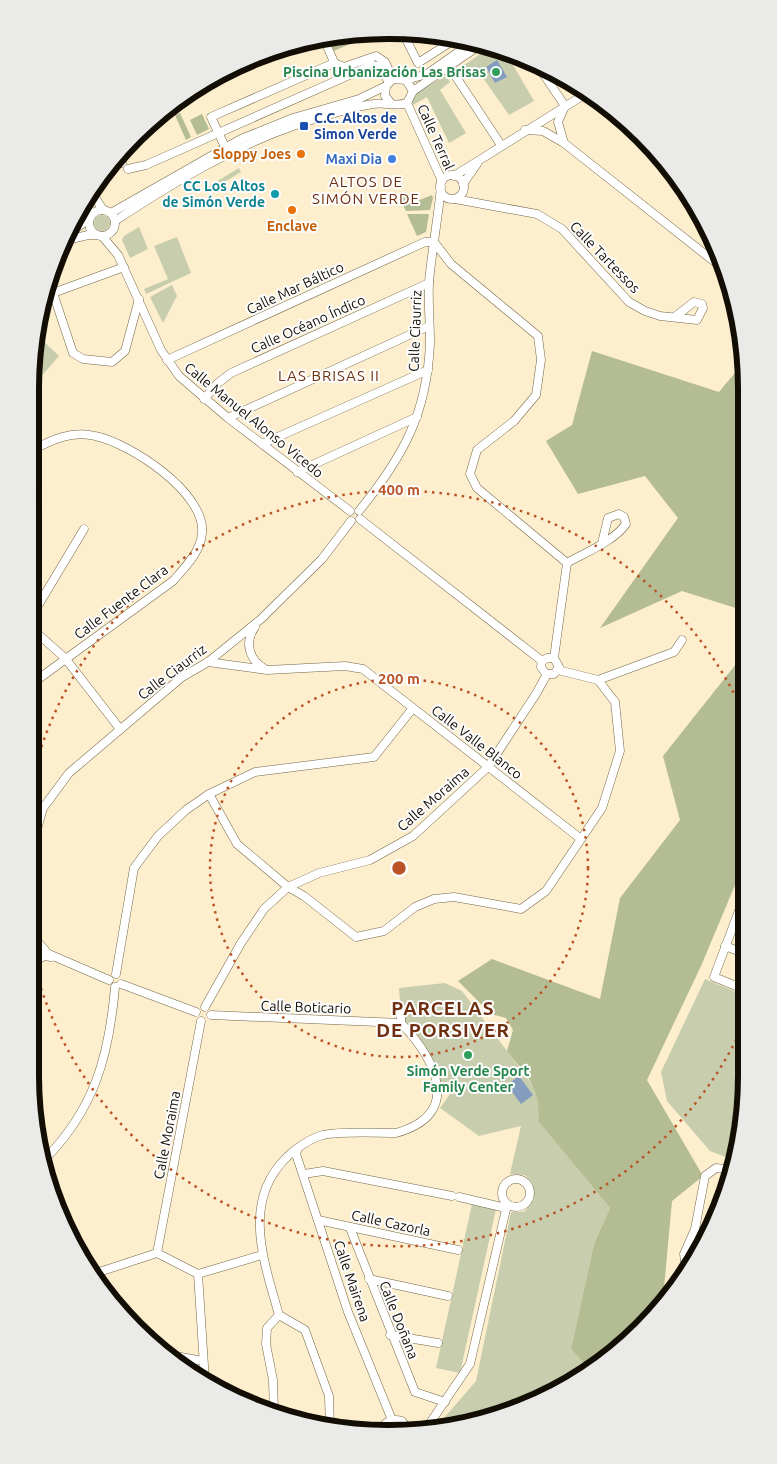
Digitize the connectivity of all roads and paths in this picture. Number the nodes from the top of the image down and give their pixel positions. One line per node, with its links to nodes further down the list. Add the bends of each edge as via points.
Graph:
1 (406, 39): 3 (street, via 418,63)
2 (326, 44): 6 (street)
3 (448, 44)
4 (465, 47): 10 (street, via 427,74)
5 (473, 49): 14 (street)
6 (334, 63): 9 (street); 11 (street, via 344,67 376,56 385,62); 12 (street)
7 (545, 76): 20 (street)
8 (456, 77): 24 (street)
9 (342, 78): 11 (street, via 375,65); 16 (street)
10 (406, 80): 11 (street); 14 (street)
11 (389, 82): 17 (street, via 385,96); 25 (street, via 359,99 294,118 250,135)
12 (287, 84): 13 (street); 16 (street)
13 (272, 90): 19 (street); 22 (street, via 211,117)
14 (413, 91): 18 (street)
15 (580, 96): 20 (street)
16 (294, 98): 19 (street)
17 (391, 103): 18 (street); 37 (street, via 361,106 296,125 244,145)
18 (406, 103): 29 (street, Calle Terral)
19 (280, 105): 22 (street)
20 (565, 106): 21 (street); 23 (street, via 558,122)
21 (525, 130): 23 (street, via 543,131); 24 (street)
22 (219, 132): 25 (street); 27 (street, via 146,165)
23 (564, 144): 45 (street)
24 (501, 145): 26 (street)
25 (226, 149): 35 (street)
26 (483, 157): 28 (street); 30 (street)
27 (128, 169)
28 (454, 176): 29 (street); 30 (street)
29 (441, 184): 32 (street, via 443,194); 38 (street, Calle Ciaurriz)
30 (463, 185): 32 (street, via 463,192); 33 (street, Calle Tartessos, via 474,198)
31 (96, 197): 35 (street)
32 (453, 199): 33 (street, Calle Tartessos); 38 (street, Calle Ciaurriz, via 443,209)
33 (486, 205): 50 (street, Calle Tartessos, via 537,214 562,229 629,302 652,314)
34 (88, 210): 36 (street)
35 (107, 212): 36 (street, via 96,211); 37 (street)
36 (90, 217): 39 (street); 41 (street, via 90,228)
37 (115, 221): 40 (street)
38 (438, 224): 43 (street, Calle Ciaurriz)
39 (80, 225)
40 (112, 231): 41 (street); 44 (street, Calle Manuel Alonso Vicedo)
41 (100, 236): 42 (street); 44 (street, Calle Manuel Alonso Vicedo)
42 (73, 239)
43 (434, 242): 47 (street, Calle Ciaurriz); 52 (street, Calle Mar Báltico, via 425,242); 63 (street, via 451,264 538,336 541,360 536,395 514,421 477,450 470,474 477,488)
44 (118, 255): 46 (street, Calle Manuel Alonso Vicedo)
45 (715, 262)
46 (124, 267): 48 (street); 49 (street, Calle Manuel Alonso Vicedo)
47 (429, 283): 51 (street, Calle Ciaurriz); 54 (street, Calle Océano Índico, via 230,373)
48 (53, 293): 49 (street, via 73,353 83,359 112,362 125,351)
49 (138, 299): 52 (street, Calle Manuel Alonso Vicedo)
50 (676, 316)
51 (429, 326): 53 (street, Calle Ciaurriz); 56 (street)
52 (167, 360): 54 (street, Calle Manuel Alonso Vicedo, via 179,376)
53 (428, 370): 55 (street, Calle Ciaurriz); 57 (street)
54 (204, 398): 56 (street, Calle Manuel Alonso Vicedo)
55 (417, 417): 59 (street); 60 (street, Calle Ciaurriz, via 403,452)
56 (228, 418): 57 (street, Calle Manuel Alonso Vicedo)
57 (262, 444): 59 (street, Calle Manuel Alonso Vicedo)
58 (39, 447): 68 (street, Calle Fuente Clara, via 53,439 75,434 95,435 120,444 139,455 184,492 196,507 202,528 199,544 173,581)
59 (297, 472): 60 (street, Calle Manuel Alonso Vicedo, via 350,511 348,515)
60 (356, 517): 65 (street, Calle Ciaurriz, via 322,559); 70 (street)
61 (84, 529): 64 (street)
62 (602, 543): 63 (street)
63 (566, 563): 69 (street)
64 (39, 604)
65 (261, 619): 71 (street, Calle Ciaurriz); 72 (street, via 248,642 250,653 258,665)
66 (39, 635): 68 (street)
67 (682, 640): 76 (street, via 674,652)
68 (65, 658): 75 (street, Calle Fuente Clara); 78 (street)
69 (554, 658): 70 (street); 73 (street, via 559,664)
70 (542, 661): 74 (street, via 542,670)
71 (208, 662): 72 (street, Calle Valle Blanco); 78 (street, Calle Ciaurriz, via 182,676)
72 (267, 670): 77 (street, Calle Valle Blanco, via 363,668)
73 (558, 670): 74 (street); 76 (street)
74 (547, 674): 79 (street, Calle Moraima)
75 (39, 678)
76 (598, 680): 82 (street, via 615,702 620,751 602,808)
77 (413, 708): 79 (street, Calle Valle Blanco); 80 (street, via 374,757 255,772)
78 (120, 729): 81 (street, Calle Ciaurriz, via 69,773 43,808)
79 (488, 767): 82 (street, Calle Valle Blanco); 83 (street, Calle Moraima, via 413,836 370,860)
80 (209, 794): 83 (street, via 237,844); 91 (street, via 158,836 134,868)
81 (39, 822)
82 (581, 839): 83 (street, via 546,891 522,909 454,897 434,899 414,907 384,931 356,937)
83 (288, 886): 95 (street, Calle Moraima, via 264,909)
84 (737, 913): 86 (street)
85 (39, 944): 89 (street)
86 (725, 946): 88 (street); 94 (street, via 714,977)
87 (39, 950): 89 (street)
88 (738, 951)
89 (55, 957): 90 (street); 92 (street)
90 (39, 959)
91 (116, 974): 92 (street); 93 (street, via 121,978)
92 (109, 980): 93 (street, via 110,984)
93 (118, 986): 97 (street); 102 (street, via 93,1090 76,1123)
94 (738, 987)
95 (206, 1007): 97 (street); 98 (street)
96 (400, 1007): 100 (street)
97 (196, 1012): 99 (street, via 197,1019)
98 (211, 1015): 99 (street, via 206,1021); 100 (street, Calle Boticario)
99 (201, 1021): 108 (street, Calle Moraima)
100 (401, 1023): 101 (street, via 415,1038 435,1072 437,1097 427,1116 408,1130 396,1133 322,1136)
101 (298, 1148): 104 (street, Calle Mairena, via 296,1154); 109 (street, via 276,1168 258,1211)
102 (48, 1155)
103 (725, 1169): 110 (street, via 716,1168 705,1176 695,1229 684,1254)
104 (304, 1174): 105 (street, Calle Mairena); 121 (street, via 323,1171 506,1206 470,1364)
105 (318, 1220): 106 (street, Calle Cazorla); 124 (street, Calle Mairena, via 348,1312)
106 (350, 1228): 107 (street, Calle Cazorla); 113 (street, Calle Doñana)
107 (458, 1250)
108 (157, 1253): 111 (street); 112 (street)
109 (262, 1255): 112 (street); 115 (street)
110 (685, 1260)
111 (100, 1272)
112 (198, 1274): 119 (street)
113 (369, 1279): 114 (street); 116 (street, Calle Doñana)
114 (448, 1296)
115 (279, 1315): 122 (street, via 267,1328 266,1344); 123 (street, via 305,1330 329,1396)
116 (390, 1335): 117 (street); 121 (street, Calle Doñana, via 415,1392)
117 (438, 1343)
118 (182, 1357): 119 (street)
119 (204, 1361): 120 (street)
120 (205, 1372)
121 (445, 1402): 125 (street)
122 (274, 1406)
123 (330, 1420)
124 (392, 1420): 126 (street); 127 (street, via 402,1421)
125 (431, 1422)
126 (384, 1425)
127 (405, 1425)

